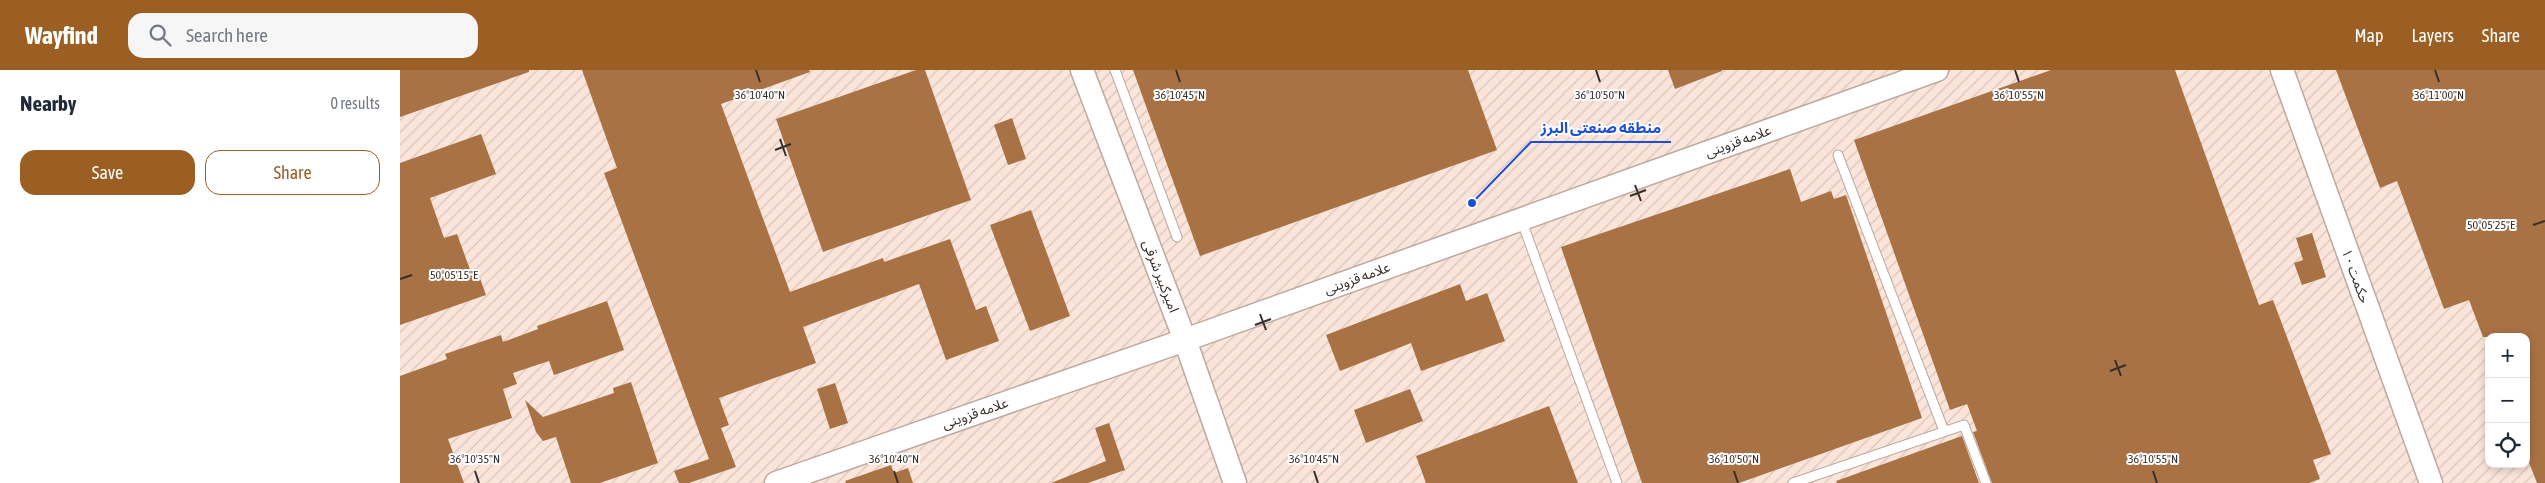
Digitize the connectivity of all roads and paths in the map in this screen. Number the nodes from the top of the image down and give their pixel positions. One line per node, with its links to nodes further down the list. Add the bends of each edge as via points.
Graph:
1 (1082, 70): 8 (street, امیرکبیر شرقی)
2 (1115, 70): 7 (lane)
3 (1937, 70): 6 (street, علامه قزوینی)
4 (2282, 70): 15 (street, حکمت ۱۰)
5 (1838, 155): 9 (lane)
6 (1521, 219): 8 (street, علامه قزوینی); 12 (lane)
7 (1177, 237)
8 (1185, 340): 10 (street, علامه قزوینی); 11 (street, امیرکبیر شرقی)
9 (1944, 431): 13 (lane); 14 (lane, via 1964,424)
10 (776, 483)
11 (1235, 483)
12 (1617, 483)
13 (1793, 483)
14 (1986, 483)
15 (2431, 483)

